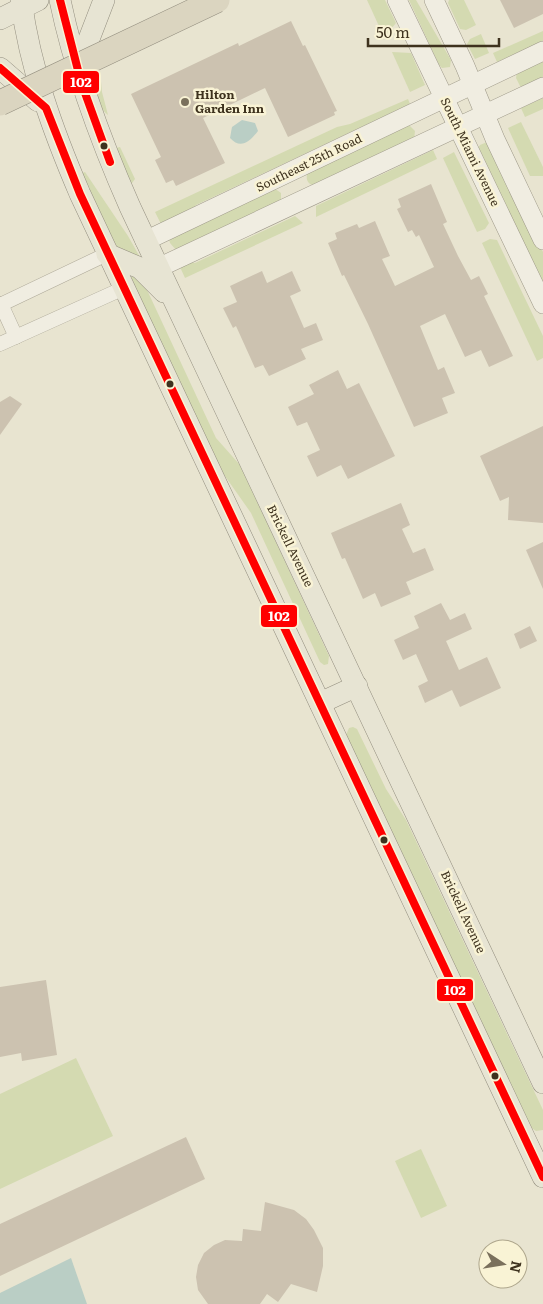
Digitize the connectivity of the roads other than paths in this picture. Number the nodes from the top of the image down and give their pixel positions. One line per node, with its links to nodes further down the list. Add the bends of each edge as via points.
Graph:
1 (60, 0): 13 (main road, Brickell Avenue, via 73,60)
2 (104, 0): 13 (main road, via 89,38)
3 (216, 0): 14 (highway, bridge)
4 (397, 0): 12 (main road, South Miami Avenue)
5 (434, 0): 10 (main road)
6 (27, 3): 7 (main road); 15 (main road, via 33,67)
7 (0, 19)
8 (543, 51): 10 (main road, Southeast 25th Road)
9 (0, 68): 15 (main road)
10 (472, 84): 12 (main road, Southeast 25th Road); 16 (main road)
11 (543, 87): 16 (main road)
12 (443, 98): 17 (main road, South Miami Avenue); 18 (main road, Southeast 25th Road)
13 (86, 99): 21 (main road, Brickell Avenue)
14 (0, 103)
15 (46, 108): 22 (main road, via 62,154)
16 (485, 114): 17 (main road); 20 (main road)
17 (457, 128): 19 (main road); 27 (main road, South Miami Avenue)
18 (292, 171): 19 (main road); 21 (main road, Southeast 25th Road)
19 (304, 200): 23 (main road)
20 (543, 240)
21 (145, 241): 23 (main road, Brickell Avenue)
22 (107, 254): 24 (main road); 25 (main road, via 140,268); 26 (street)
23 (158, 268): 25 (main road, Brickell Avenue)
24 (124, 288): 28 (street); 31 (main road)
25 (171, 298): 30 (main road, Brickell Avenue)
26 (0, 304): 28 (street)
27 (543, 304)
28 (16, 337): 29 (street)
29 (0, 344)
30 (357, 686): 31 (main road); 32 (main road, Brickell Avenue)
31 (320, 703): 33 (main road)
32 (543, 1083)
33 (543, 1177)

